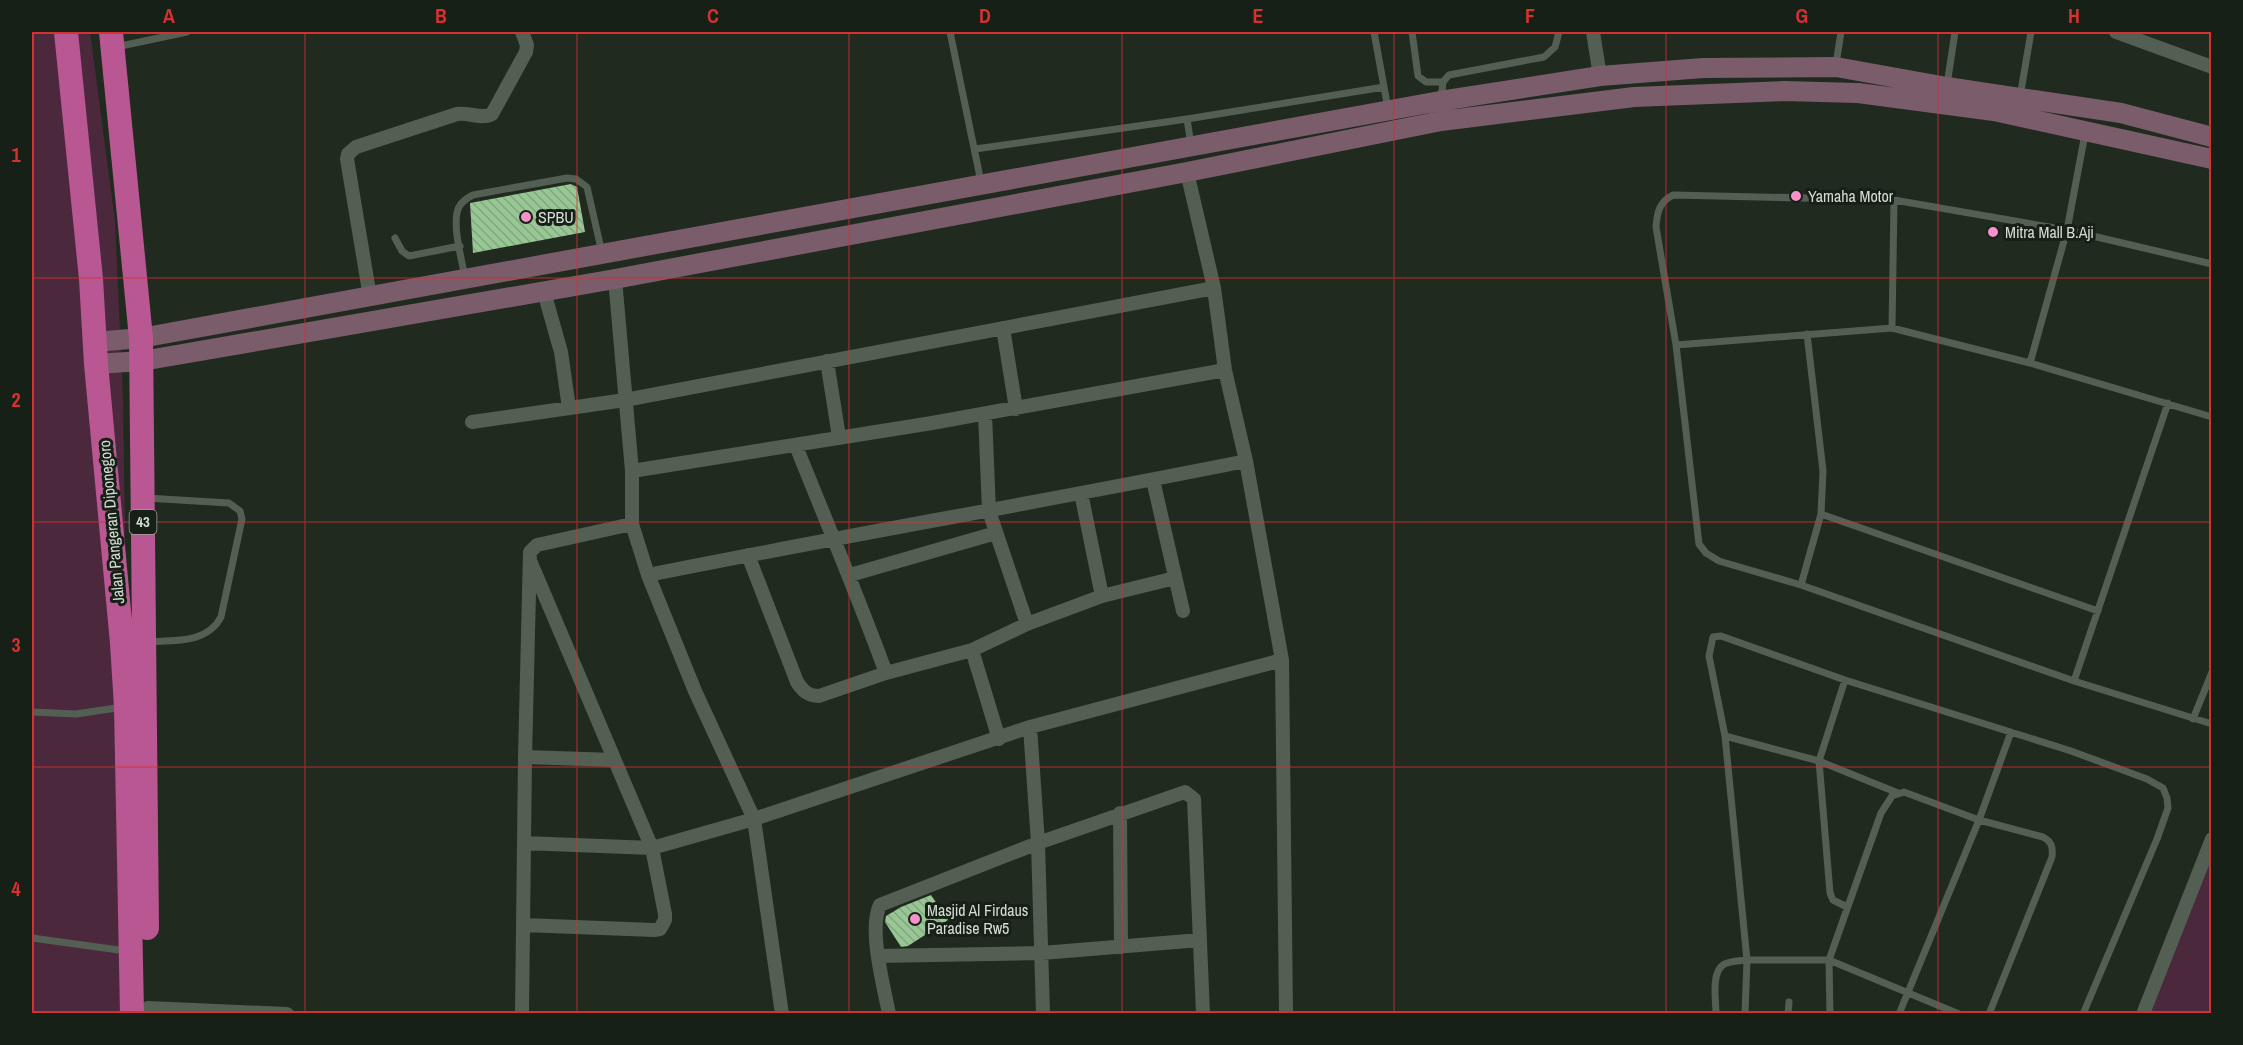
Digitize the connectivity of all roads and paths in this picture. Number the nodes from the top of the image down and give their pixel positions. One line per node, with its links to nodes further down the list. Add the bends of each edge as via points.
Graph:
1 (66, 32): 51 (highway, Jalan Pangeran Diponegoro / 43)
2 (187, 32): 13 (lane)
3 (522, 32): 44 (street, via 526,52 492,114 457,114 356,147 348,154)
4 (950, 32): 29 (lane)
5 (1374, 32): 19 (lane)
6 (1412, 32): 18 (lane, via 1418,76 1426,82)
7 (1559, 32): 18 (lane, via 1555,47 1544,57 1454,73)
8 (1593, 32): 17 (street)
9 (1841, 32): 15 (lane)
10 (1955, 32): 20 (lane)
11 (2031, 32): 22 (lane)
12 (2116, 32): 16 (street)
13 (112, 39): 50 (highway, Jalan Pangeran Diponegoro / 43)
14 (1784, 67): 15 (main road); 17 (main road); 21 (main road)
15 (1836, 67): 20 (main road)
16 (2211, 67)
17 (1600, 76): 24 (main road)
18 (1443, 82): 24 (lane)
19 (1384, 87): 23 (lane); 25 (lane)
20 (1947, 87): 22 (main road)
21 (1784, 91): 24 (main road); 26 (main road, via 1858,93 1994,111)
22 (2020, 97): 27 (main road, via 2121,113)
23 (1389, 111): 24 (main road); 28 (main road)
24 (1441, 111): 31 (main road)
25 (1187, 118): 28 (lane); 29 (lane)
26 (2086, 132): 30 (main road); 34 (lane)
27 (2211, 136)
28 (1191, 147): 32 (main road)
29 (975, 149): 32 (lane)
30 (2211, 159)
31 (1187, 172): 39 (main road); 42 (street)
32 (982, 185): 37 (main road)
33 (1894, 200): 34 (lane); 47 (lane); 49 (lane, via 1673,195 1665,199 1656,227)
34 (2067, 230): 38 (lane); 53 (lane)
35 (395, 238): 36 (lane, via 410,256)
36 (460, 246): 37 (lane, via 456,220 460,205 467,198 567,178 587,187); 40 (lane)
37 (602, 254): 40 (main road)
38 (2211, 264)
39 (615, 279): 43 (main road); 55 (street)
40 (465, 280): 41 (main road)
41 (420, 288): 44 (main road); 45 (main road)
42 (1214, 288): 46 (street); 54 (street)
43 (544, 292): 45 (main road); 57 (street, via 561,352)
44 (370, 297): 50 (main road)
45 (426, 312): 50 (main road)
46 (1003, 328): 52 (street); 58 (street)
47 (1893, 328): 48 (lane); 53 (lane)
48 (1807, 334): 49 (lane); 70 (lane, via 1823,471)
49 (1676, 345): 79 (lane, via 1699,544 1719,561)
50 (141, 350): 51 (main road); 68 (highway, Jalan Pangeran Diponegoro / 43)
51 (96, 353): 91 (highway, Jalan Pangeran Diponegoro / 43)
52 (827, 361): 55 (street); 62 (street)
53 (2030, 363): 56 (lane)
54 (1225, 370): 58 (street); 64 (street)
55 (625, 400): 57 (street); 65 (street)
56 (2168, 404): 60 (lane); 82 (lane)
57 (569, 408): 61 (street)
58 (1016, 408): 59 (street)
59 (985, 414): 62 (street); 69 (street)
60 (2211, 417)
61 (472, 422)
62 (839, 438): 63 (street)
63 (796, 446): 65 (street); 73 (street)
64 (1246, 461): 66 (street); 86 (street)
65 (632, 471): 71 (street)
66 (1153, 480): 67 (street); 78 (street)
67 (1081, 494): 69 (street); 80 (street)
68 (143, 498): 84 (highway, Jalan Pangeran Diponegoro / 43); 84 (lane, via 229,504 240,511 242,519 216,627 190,638)
69 (989, 511): 72 (street); 73 (street)
70 (1821, 514): 79 (lane); 82 (lane)
71 (632, 524): 75 (street, via 537,545); 77 (street)
72 (996, 533): 76 (street); 83 (street)
73 (832, 538): 74 (street); 76 (street)
74 (748, 555): 77 (street); 88 (street, via 804,692 819,696)
75 (529, 558): 99 (street); 100 (street)
76 (850, 574): 88 (street)
77 (648, 575): 104 (street, via 695,691)
78 (1175, 578): 80 (street); 81 (street)
79 (1801, 585): 90 (lane)
80 (1102, 596): 83 (street)
81 (1182, 611)
82 (2097, 611): 90 (lane)
83 (1027, 624): 85 (street)
84 (145, 642): 122 (highway, Jalan Pangeran Diponegoro / 43)
85 (972, 650): 88 (street); 98 (street)
86 (1282, 660): 95 (street); 129 (street)
87 (2211, 672): 93 (lane)
88 (886, 673)
89 (1845, 680): 96 (lane); 97 (lane, via 1721,636 1713,637 1709,656); 101 (lane)
90 (2074, 681): 93 (lane)
91 (126, 707): 92 (lane, via 76,714); 115 (highway, Jalan Pangeran Diponegoro / 43)
92 (32, 712)
93 (2193, 719): 94 (lane)
94 (2211, 724)
95 (1030, 727): 98 (street); 108 (street)
96 (2011, 732): 105 (lane); 137 (lane, via 2147,779 2163,788 2168,798 2157,839)
97 (1725, 736): 101 (lane); 118 (lane)
98 (999, 739): 104 (street)
99 (525, 757): 100 (street); 107 (street)
100 (614, 760): 109 (street)
101 (1820, 761): 102 (lane); 110 (lane, via 1830,893 1833,900)
102 (1898, 793): 105 (lane); 110 (lane, via 1887,801 1881,813)
103 (1120, 813): 108 (street); 113 (street, via 1179,792 1194,799); 114 (street)
104 (754, 819): 109 (street); 126 (street)
105 (1979, 820): 120 (lane); 136 (lane, via 2043,837 2053,849)
106 (2211, 839): 138 (street)
107 (524, 843): 109 (street); 111 (street)
108 (1038, 843): 116 (street); 117 (street, via 880,904 876,917)
109 (652, 848): 111 (street, via 665,914 660,929)
110 (1847, 907): 119 (lane)
111 (523, 925): 125 (street)
112 (32, 938): 115 (lane)
113 (1200, 940): 114 (street); 123 (street)
114 (1121, 947): 116 (street)
115 (132, 952): 122 (highway, Jalan Pangeran Diponegoro / 43)
116 (1042, 953): 117 (street); 128 (street)
117 (878, 956): 127 (street)
118 (1747, 960): 119 (lane); 130 (lane, via 1725,963 1719,968); 131 (lane)
119 (1829, 960): 120 (lane); 133 (lane)
120 (1908, 993): 134 (lane); 135 (lane)
121 (1789, 1002): 132 (lane)
122 (143, 1012): 124 (street)
123 (1200, 1013)
124 (287, 1014)
125 (522, 1014)
126 (782, 1014)
127 (889, 1014)
128 (1043, 1014)
129 (1286, 1014)
130 (1716, 1014)
131 (1745, 1014)
132 (1788, 1014)
133 (1830, 1014)
134 (1899, 1014)
135 (1959, 1014)
136 (1989, 1014)
137 (2083, 1014)
138 (2143, 1014)

